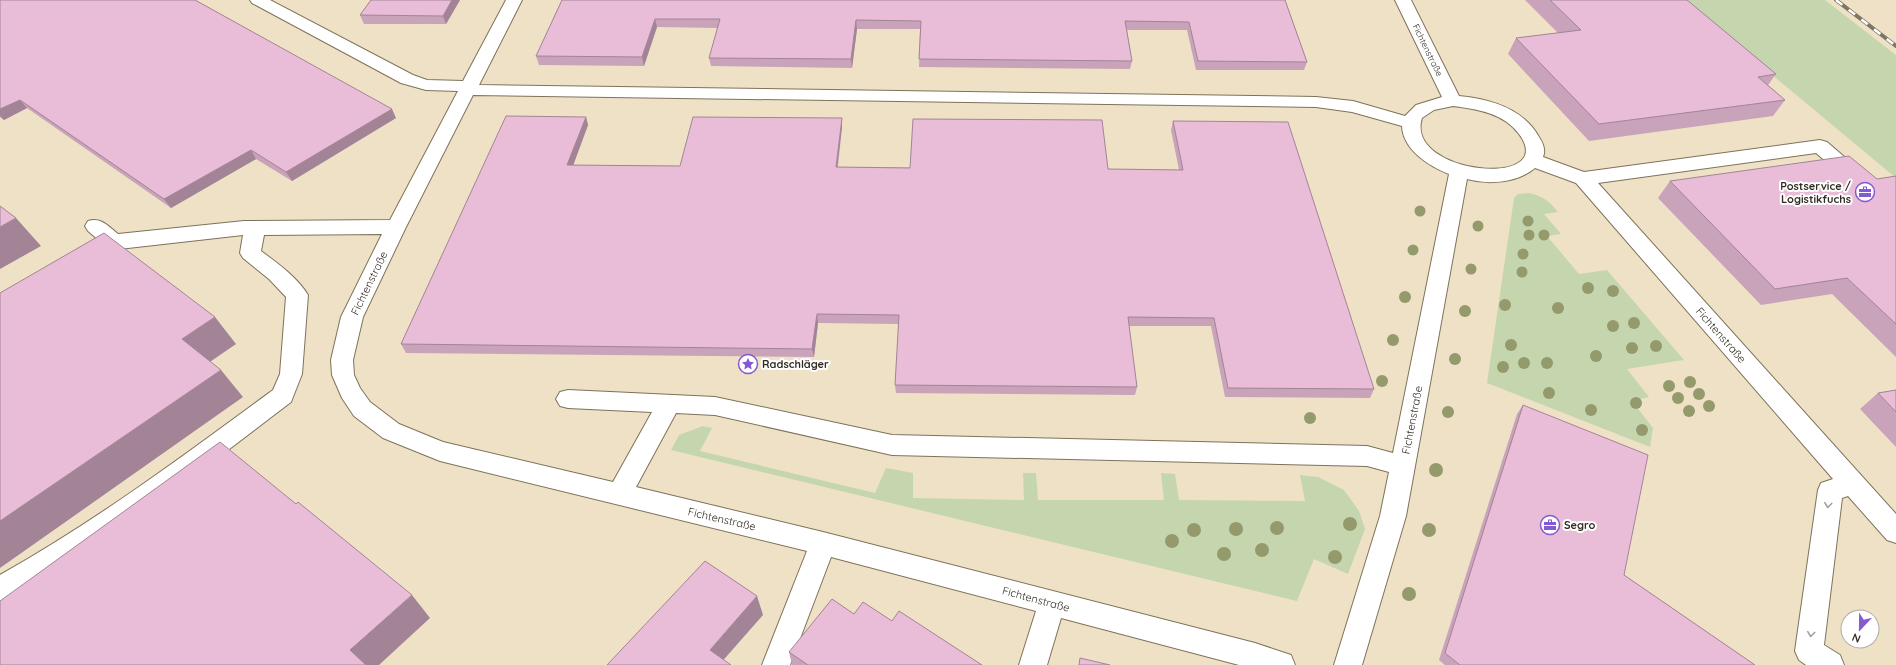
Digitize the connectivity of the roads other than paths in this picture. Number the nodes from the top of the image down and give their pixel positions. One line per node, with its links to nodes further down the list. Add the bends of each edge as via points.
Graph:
1 (258, 0): 4 (street, via 407,79 426,85)
2 (514, 0): 4 (street, Fichtenstraße)
3 (1403, 0): 5 (street, Fichtenstraße)
4 (468, 88): 6 (street, via 1316,102 1353,107); 12 (street, Fichtenstraße)
5 (1453, 101): 6 (street, via 1425,107 1416,114); 7 (street, via 1486,106 1516,120 1533,140 1536,150)
6 (1411, 123): 8 (street, via 1417,144 1442,164)
7 (1533, 160): 8 (street, via 1525,168 1512,174 1478,175); 9 (street, Fichtenstraße)
8 (1459, 171): 18 (street, Fichtenstraße)
9 (1583, 179): 10 (street, via 1820,146); 19 (street, Fichtenstraße)
10 (1862, 183)
11 (95, 226): 14 (street)
12 (396, 227): 13 (street); 20 (street, Fichtenstraße, via 352,318 342,360 343,375 362,410 391,431 440,451)
13 (255, 228): 14 (street); 23 (street, via 250,253 297,295 291,374 283,396 194,462 54,558)
14 (114, 242): 15 (street)
15 (75, 274)
16 (568, 399): 17 (street)
17 (669, 404): 18 (street, via 716,406 892,446 1367,456); 20 (street)
18 (1404, 466): 28 (street, Fichtenstraße, via 1394,516)
19 (1853, 484): 21 (street, Fichtenstraße); 29 (street, one-way to 29, via 1830,490 1809,651)
20 (619, 494): 22 (street, Fichtenstraße)
21 (1896, 532)
22 (823, 543): 24 (street, Fichtenstraße); 25 (street)
23 (0, 589)
24 (1052, 604): 26 (street); 27 (street, Fichtenstraße, via 1256,656)
25 (776, 665)
26 (1033, 665)
27 (1281, 665)
28 (1348, 665)
29 (1830, 665)

